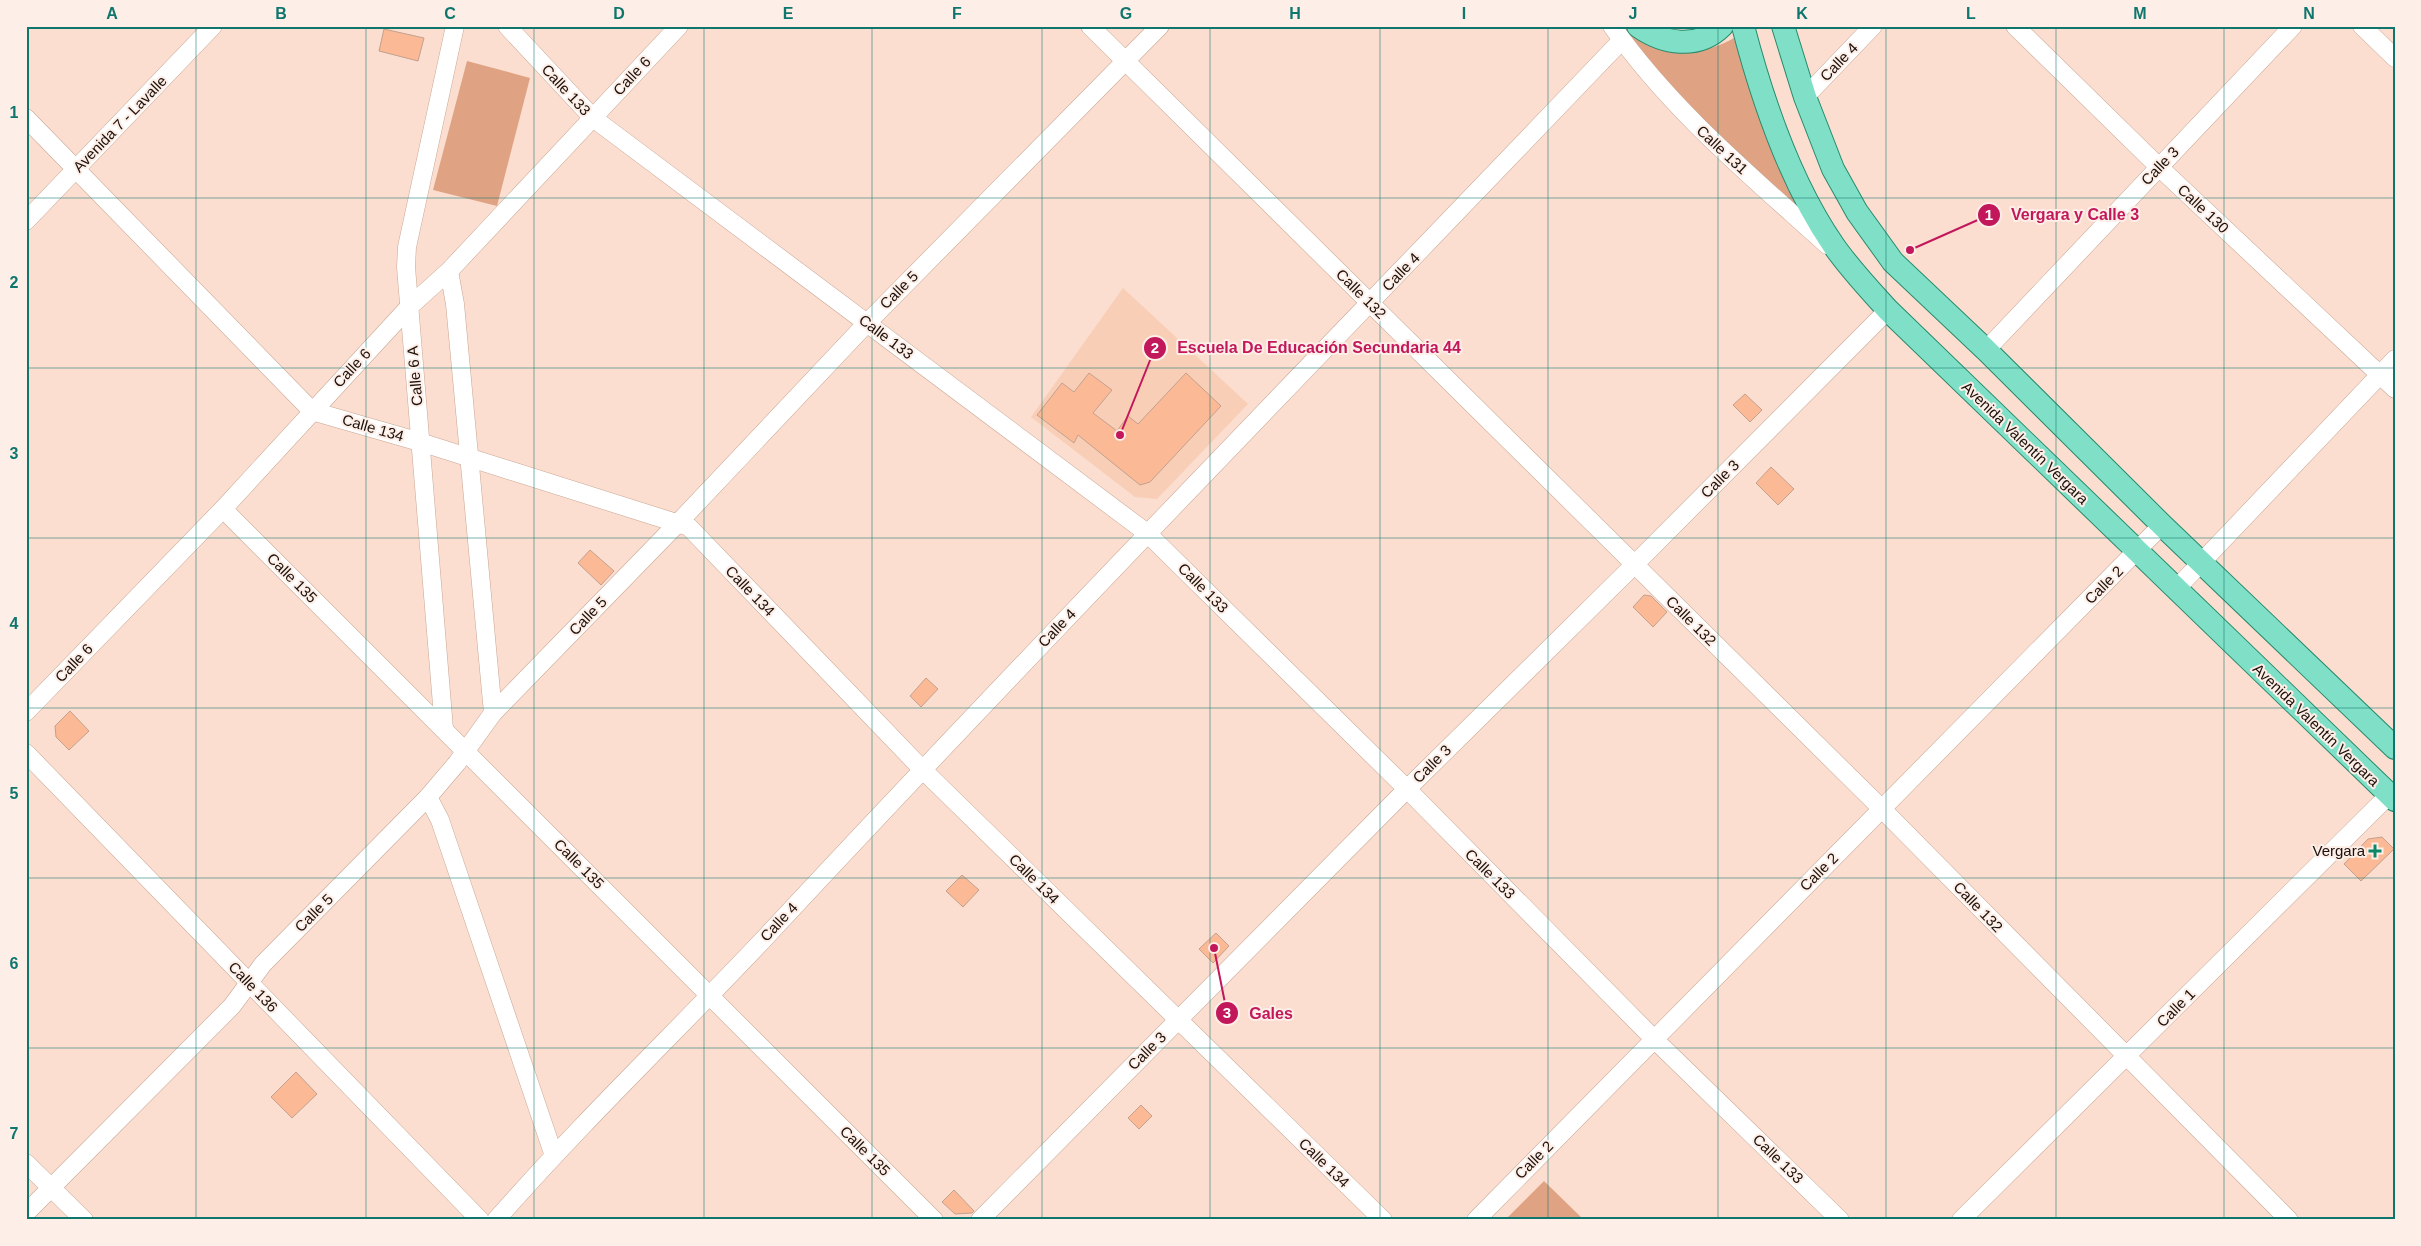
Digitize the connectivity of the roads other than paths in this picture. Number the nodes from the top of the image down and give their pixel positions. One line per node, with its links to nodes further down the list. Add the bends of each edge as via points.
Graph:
1 (213, 26): 22 (street, Avenida 7 - Lavalle)
2 (455, 26): 27 (street, Calle 6 A, via 407,247)
3 (507, 26): 15 (street, Calle 133)
4 (679, 26): 20 (street, Calle 6)
5 (1090, 26): 17 (street, Calle 132)
6 (1160, 26): 17 (street, Calle 5)
7 (1722, 26): 14 (main road, via 1712,34 1682,42)
8 (1743, 26): 24 (main road, Avenida Valentín Vergara, via 1767,103 1790,161 1825,232)
9 (1783, 26): 18 (main road)
10 (1873, 26): 18 (street, Calle 4)
11 (2015, 26): 21 (street, Calle 130)
12 (2293, 26): 21 (street, Calle 3)
13 (2362, 26): 16 (street)
14 (1624, 31): 24 (street, Calle 131, via 1667,95 1701,131); 26 (street, Calle 4)
15 (524, 34): 20 (street, Calle 133)
16 (2395, 58)
17 (1126, 62): 26 (street, Calle 132); 29 (street, Calle 5)
18 (1805, 97): 30 (main road, via 1843,190 1879,245)
19 (26, 118): 22 (street, Calle 134)
20 (593, 118): 25 (street, Calle 6); 29 (street, Calle 133)
21 (2159, 167): 30 (street, Calle 3); 32 (street, Calle 130)
22 (76, 169): 23 (street, Avenida 7 - Lavalle); 34 (street, Calle 134)
23 (26, 221)
24 (1845, 261): 28 (main road, Avenida Valentín Vergara)
25 (449, 272): 27 (street, Calle 6); 36 (street, via 455,304)
26 (1370, 303): 40 (street, Calle 4); 43 (street, Calle 132)
27 (409, 307): 34 (street, Calle 6); 35 (street, Calle 6 A)
28 (1888, 310): 41 (main road, Avenida Valentín Vergara); 43 (street, Calle 3)
29 (867, 323): 38 (street, Calle 5); 40 (street, Calle 133)
30 (1986, 350): 39 (main road)
31 (2395, 359): 32 (street)
32 (2380, 375): 33 (street, Calle 130); 42 (street)
33 (2395, 389)
34 (312, 411): 35 (street, Calle 134); 37 (street, Calle 6)
35 (420, 442): 36 (street, Calle 134); 47 (street, Calle 6 A)
36 (468, 456): 38 (street, Calle 134); 46 (street)
37 (223, 509): 45 (street, Calle 6); 47 (street, Calle 135)
38 (680, 522): 46 (street, Calle 5); 51 (street, Calle 134, via 689,527)
39 (2162, 525): 41 (street, Calle 2); 42 (main road)
40 (1147, 533): 51 (street, Calle 4); 52 (street, Calle 133)
41 (2137, 552): 44 (main road, Avenida Valentín Vergara); 55 (street, Calle 2)
42 (2202, 563): 44 (street); 48 (main road)
43 (1634, 565): 52 (street, Calle 3); 55 (street, Calle 132)
44 (2176, 589): 54 (main road, Avenida Valentín Vergara)
45 (26, 712)
46 (493, 713): 49 (street, Calle 5)
47 (444, 729): 49 (street, Calle 135)
48 (2395, 748)
49 (465, 751): 53 (street, Calle 5); 57 (street, Calle 135)
50 (26, 753): 56 (street, Calle 136)
51 (922, 769): 57 (street, Calle 4); 58 (street, Calle 134)
52 (1406, 789): 58 (street, Calle 3); 59 (street, Calle 133)
53 (428, 797): 56 (street, Calle 5, via 263,964); 61 (street, via 440,820)
54 (2392, 798): 60 (street, Calle 1)
55 (1882, 809): 59 (street, Calle 2); 60 (street, Calle 132)
56 (249, 983): 63 (street, Calle 5, via 226,1013); 66 (street, Calle 136)
57 (710, 996): 61 (street, Calle 4); 68 (street, Calle 135)
58 (1178, 1020): 69 (street, Calle 3); 70 (street, Calle 134)
59 (1654, 1039): 71 (street, Calle 2); 72 (street, Calle 133)
60 (2126, 1057): 73 (street, Calle 1); 74 (street, Calle 132)
61 (554, 1156): 67 (street, Calle 4)
62 (26, 1163): 63 (street)
63 (51, 1188): 64 (street, Calle 5); 65 (street)
64 (26, 1213)
65 (84, 1220)
66 (480, 1220)
67 (496, 1220)
68 (934, 1220)
69 (980, 1220)
70 (1383, 1220)
71 (1476, 1220)
72 (1840, 1220)
73 (1961, 1220)
74 (2288, 1220)

